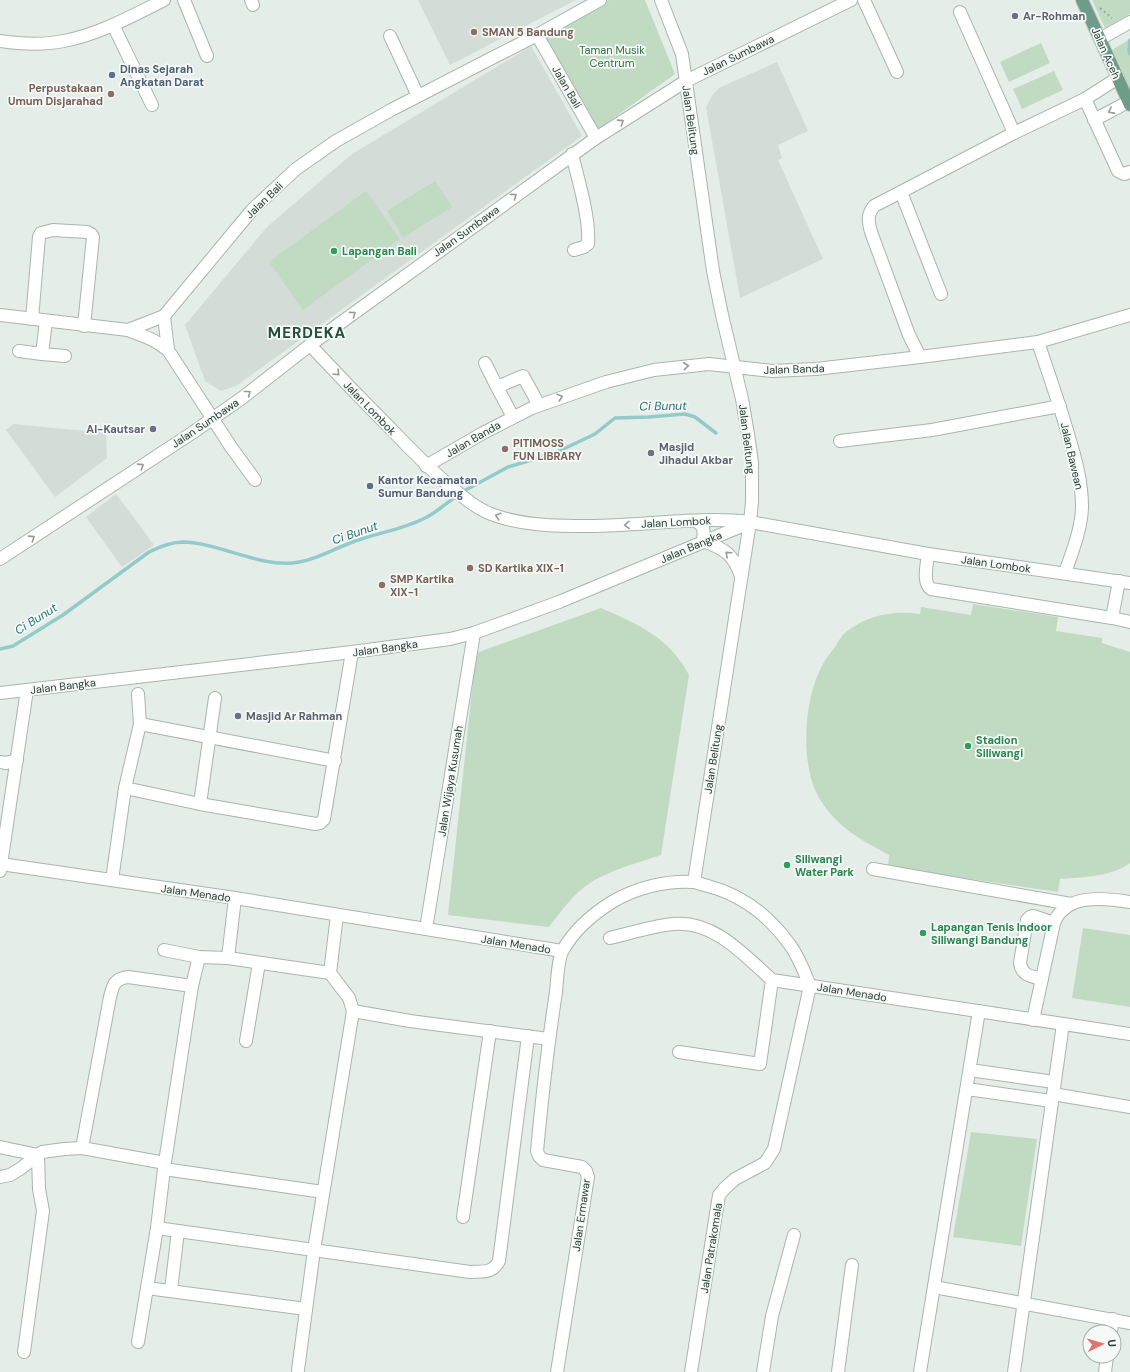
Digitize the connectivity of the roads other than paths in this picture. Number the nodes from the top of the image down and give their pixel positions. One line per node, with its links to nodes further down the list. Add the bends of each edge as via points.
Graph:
1 (164, 0): 10 (street)
2 (184, 0): 15 (street)
3 (600, 0): 11 (street, Jalan Bali)
4 (661, 0): 18 (street, Jalan Belitung, via 682,54)
5 (851, 0): 18 (street, Jalan Sumbawa)
6 (864, 0): 16 (street)
7 (1082, 0): 13 (main road, Jalan Aceh)
8 (960, 12): 24 (street)
9 (1130, 22): 13 (street)
10 (113, 25): 14 (street, via 64,41 40,44); 22 (street)
11 (537, 35): 19 (street, Jalan Bali); 25 (street, Jalan Bali)
12 (390, 36): 19 (street)
13 (1100, 39): 17 (main road, Jalan Aceh)
14 (0, 41)
15 (207, 56)
16 (897, 72)
17 (1118, 78): 20 (street); 21 (main road, Jalan Aceh)
18 (686, 81): 25 (street, Jalan Sumbawa, one-way to 18); 46 (street, Jalan Belitung, via 713,271)
19 (418, 96): 33 (street, Jalan Bali, via 336,141 296,169 252,210)
20 (1085, 99): 23 (street); 24 (street)
21 (1129, 104): 23 (street, one-way to 23)
22 (152, 105)
23 (1094, 120): 27 (street, via 1118,171 1124,174)
24 (1014, 133): 28 (street)
25 (596, 138): 26 (street, Jalan Sumbawa)
26 (572, 154): 29 (street, via 589,234 588,244); 39 (street, Jalan Sumbawa, one-way to 26)
27 (1130, 172)
28 (900, 192): 30 (street); 44 (street, via 874,206 869,212 868,221 909,335)
29 (574, 250)
30 (941, 294)
31 (0, 315): 34 (street, Jalan Bali)
32 (1130, 315): 38 (street, Jalan Banda)
33 (164, 316): 37 (street, Jalan Bali); 40 (street)
34 (32, 319): 35 (street, Jalan Bali); 36 (street, via 41,233 48,230 87,232 92,238)
35 (46, 321): 36 (street, Jalan Bali); 42 (street)
36 (84, 326): 37 (street, Jalan Bali)
37 (128, 330): 40 (street, via 159,342)
38 (1038, 342): 44 (street, Jalan Banda); 49 (street, Jalan Bawean)
39 (310, 345): 51 (street, Jalan Sumbawa, one-way to 39); 53 (street, Jalan Lombok, one-way to 53)
40 (168, 350): 51 (street)
41 (19, 351): 42 (street)
42 (42, 354): 43 (street)
43 (65, 356)
44 (920, 357): 46 (street, Jalan Banda, via 816,369 772,371)
45 (485, 363): 47 (street)
46 (734, 366): 48 (street, Jalan Banda, one-way to 46, via 606,382 654,370 696,364); 56 (street, Jalan Belitung, via 752,463)
47 (497, 387): 48 (street, via 523,376); 50 (street)
48 (539, 405): 50 (street, Jalan Banda)
49 (1060, 406): 52 (street, via 932,430); 60 (street, Jalan Bawean, via 1073,448 1080,480 1082,506 1078,532)
50 (513, 417): 53 (street, Jalan Banda)
51 (213, 418): 54 (street); 59 (street, Jalan Sumbawa, one-way to 51)
52 (840, 441)
53 (426, 466): 55 (street, Jalan Lombok, one-way to 53, via 601,526 549,525 508,520 489,513 460,495)
54 (255, 480)
55 (695, 521): 56 (street, Jalan Lombok); 57 (street, via 701,523 704,528)
56 (750, 522): 57 (street, Jalan Bangka); 58 (street, Jalan Lombok); 61 (street, Jalan Belitung)
57 (703, 541): 61 (street, one-way to 57, via 737,564 727,552); 65 (street, Jalan Bangka, via 559,602)
58 (928, 554): 60 (street, Jalan Lombok); 63 (street, via 926,581 930,589)
59 (0, 559)
60 (1065, 573): 62 (street, Jalan Lombok)
61 (742, 577): 81 (street, Jalan Belitung)
62 (1125, 582): 63 (street)
63 (1112, 618): 64 (street)
64 (1130, 622)
65 (474, 633): 66 (street, Jalan Bangka); 87 (street, Jalan Wijaya Kusumah)
66 (352, 652): 67 (street, Jalan Bangka); 74 (street)
67 (28, 690): 68 (street, Jalan Bangka); 73 (street)
68 (0, 693)
69 (138, 694): 71 (street)
70 (216, 698): 72 (street)
71 (140, 724): 72 (street); 76 (street)
72 (209, 737): 74 (street); 77 (street)
73 (17, 760): 75 (street); 78 (street)
74 (335, 760): 77 (street, via 324,819 320,823)
75 (0, 762)
76 (125, 788): 77 (street); 80 (street)
77 (200, 804)
78 (0, 867): 80 (street, Jalan Menado)
79 (873, 868): 84 (street)
80 (112, 880): 82 (street, Jalan Menado)
81 (694, 882): 90 (street, Jalan Menado, via 655,886 619,898 587,921); 98 (street, Jalan Menado, via 739,898 776,927 803,966)
82 (235, 898): 85 (street, Jalan Menado); 92 (street)
83 (1130, 902): 84 (street, via 1100,899)
84 (1071, 904): 86 (street, via 1063,909)
85 (337, 915): 87 (street, Jalan Menado); 94 (street)
86 (1054, 923): 95 (street); 95 (street, via 1033,916 1027,920 1021,970 1025,974)
87 (426, 929): 90 (street, Jalan Menado)
88 (610, 938): 96 (street, via 674,924 702,926 728,941)
89 (164, 950): 91 (street)
90 (562, 951): 106 (street, Jalan Ermawar)
91 (199, 956): 92 (street); 97 (street)
92 (228, 958): 93 (street)
93 (259, 963): 94 (street); 107 (street)
94 (330, 973): 99 (street, via 349,998)
95 (1042, 979): 101 (street)
96 (772, 980): 98 (street); 108 (street, via 760,1064)
97 (192, 986): 114 (street, via 128,977 115,982); 116 (street)
98 (810, 986): 100 (street, Jalan Menado); 137 (street, Jalan Patrakomala, via 774,1149 765,1163 735,1180 719,1195)
99 (353, 1011): 103 (street, via 410,1021); 118 (street)
100 (979, 1011): 101 (street, Jalan Menado); 109 (street)
101 (1033, 1020): 102 (street, Jalan Menado)
102 (1063, 1024): 104 (street, Jalan Menado); 111 (street)
103 (490, 1030): 105 (street); 119 (street)
104 (1130, 1034)
105 (528, 1036): 106 (street); 123 (street, via 499,1261 496,1267 492,1270 470,1272)
106 (549, 1039): 136 (street, Jalan Ermawar, via 537,1151 543,1160 582,1167 588,1177)
107 (246, 1041)
108 (679, 1052)
109 (970, 1070): 110 (street); 111 (street)
110 (967, 1089): 111 (street); 126 (street)
111 (1053, 1092): 112 (street); 128 (street)
112 (1130, 1107)
113 (0, 1147): 115 (street)
114 (82, 1148): 115 (street, via 48,1150); 116 (street)
115 (38, 1155): 117 (street, via 10,1175); 134 (street, via 39,1189 43,1211)
116 (165, 1166): 118 (street); 120 (street)
117 (0, 1177)
118 (323, 1192): 123 (street)
119 (463, 1217)
120 (157, 1228): 121 (street); 125 (street)
121 (178, 1231): 123 (street); 127 (street)
122 (794, 1235): 138 (street, via 772,1316)
123 (314, 1250): 129 (street)
124 (852, 1265): 139 (street)
125 (147, 1288): 127 (street); 133 (street)
126 (934, 1288): 128 (street); 140 (street)
127 (171, 1290): 129 (street)
128 (1023, 1303): 130 (street); 141 (street)
129 (306, 1308): 135 (street)
130 (1113, 1319): 131 (street); 132 (street)
131 (1130, 1323)
132 (1112, 1324)
133 (138, 1342)
134 (24, 1352)
135 (298, 1370)
136 (557, 1372)
137 (691, 1372)
138 (763, 1372)
139 (838, 1372)
140 (920, 1372)
141 (1014, 1372)

